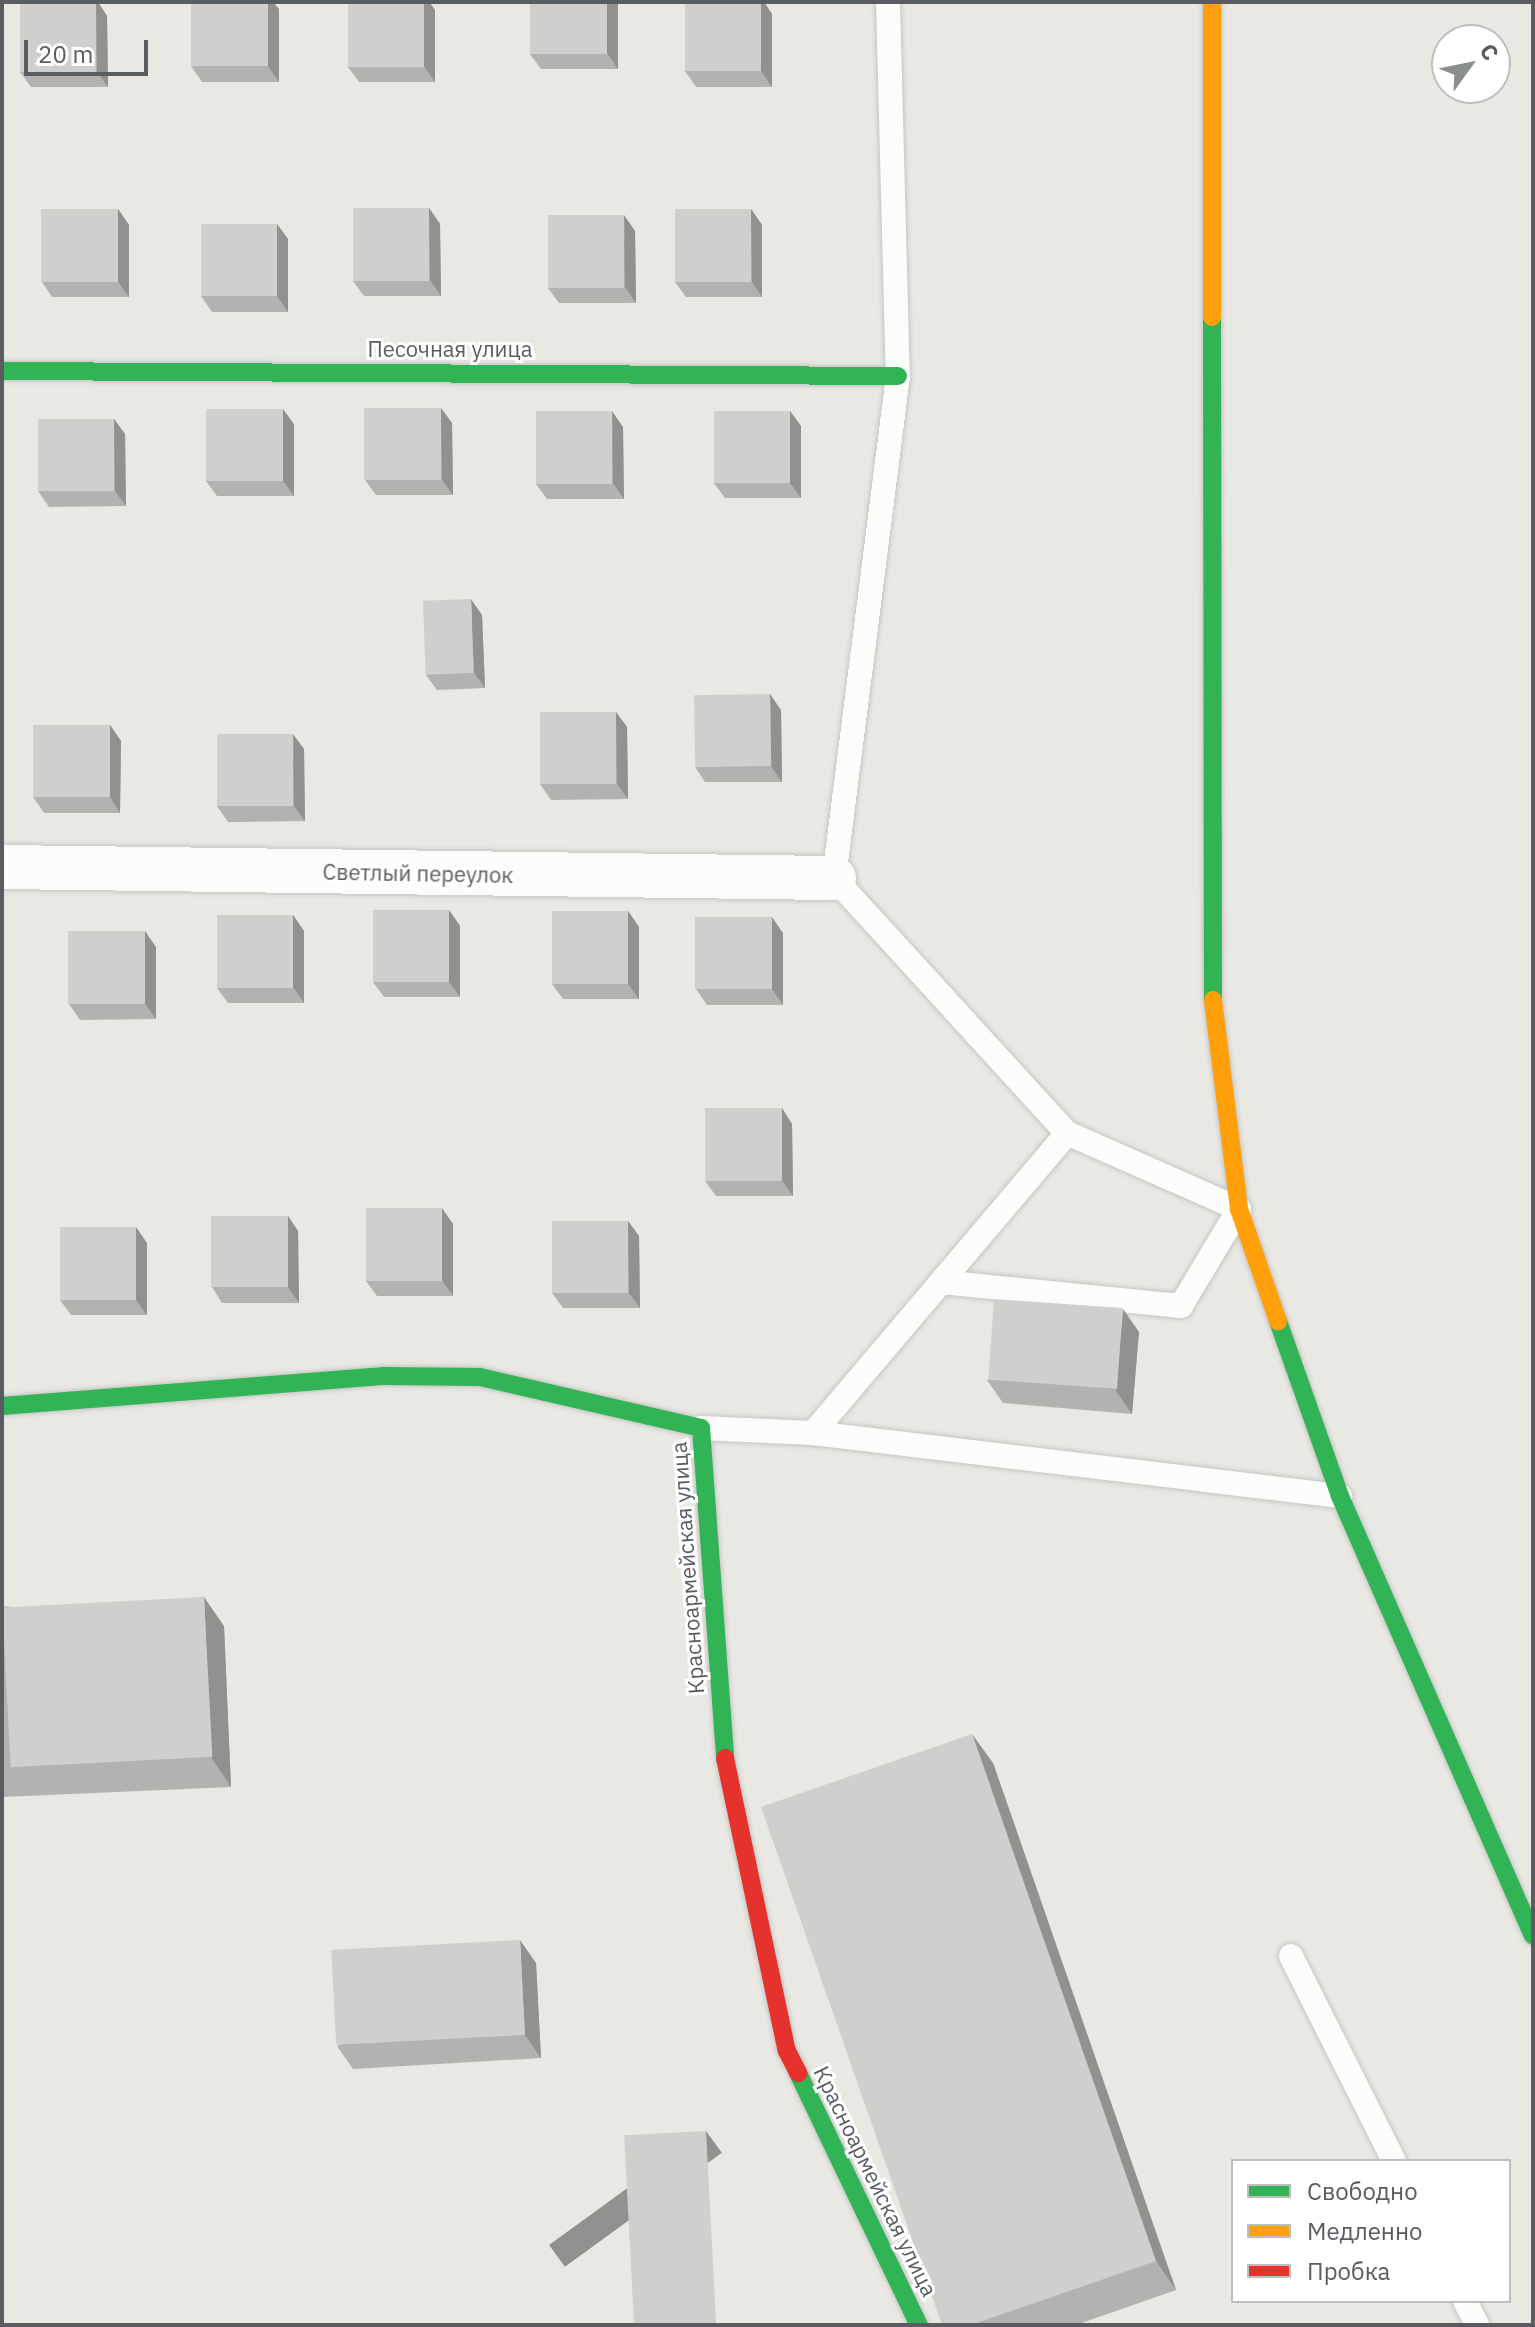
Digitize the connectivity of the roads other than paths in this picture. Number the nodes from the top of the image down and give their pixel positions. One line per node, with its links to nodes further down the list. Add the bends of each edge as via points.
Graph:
1 (888, 2): 4 (lane)
2 (1212, 2): 8 (street, via 1211,987)
3 (2, 371): 4 (street, Песочная улица)
4 (898, 376): 6 (lane)
5 (2, 867): 6 (street, Светлый переулок)
6 (834, 878): 7 (lane)
7 (1067, 1133): 8 (lane); 9 (lane)
8 (1239, 1209): 9 (lane, via 1181,1306); 13 (street)
9 (941, 1282): 12 (lane)
10 (2, 1406): 11 (street, Красноармейская улица, via 385,1376 480,1377)
11 (701, 1428): 12 (lane); 18 (street, Красноармейская улица, via 727,1784 787,2051)
12 (813, 1433): 13 (lane)
13 (1340, 1496): 14 (street)
14 (1533, 1935)
15 (1291, 1956): 16 (lane)
16 (1393, 2159)
17 (1466, 2303): 19 (lane)
18 (919, 2325)
19 (1477, 2325)

